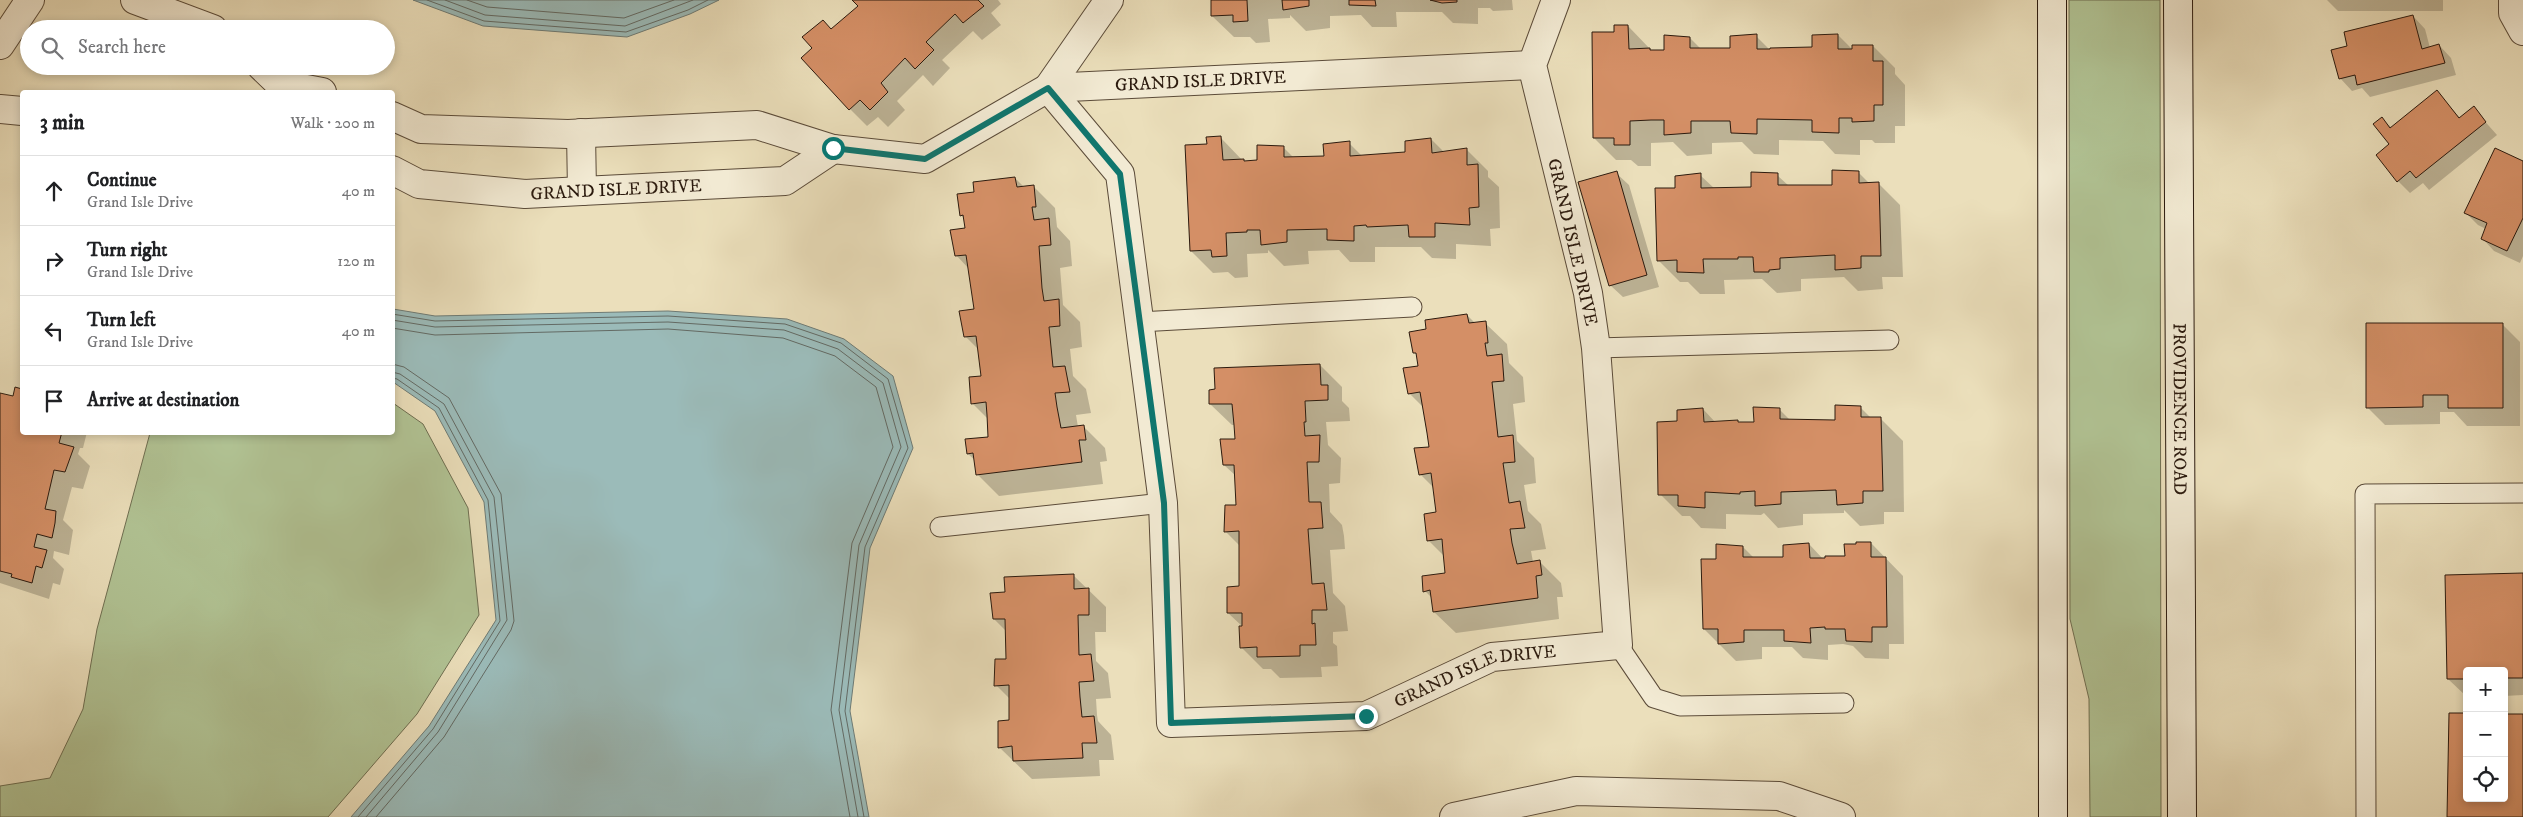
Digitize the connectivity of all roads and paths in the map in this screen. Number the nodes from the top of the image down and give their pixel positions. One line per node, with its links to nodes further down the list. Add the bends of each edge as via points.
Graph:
1 (30, 0): 10 (street)
2 (135, 0): 8 (street)
3 (1109, 0): 13 (street, GRAND ISLE DRIVE)
4 (1556, 0): 11 (street)
5 (2052, 0): 33 (street)
6 (2178, 0): 34 (street, PROVIDENCE ROAD)
7 (2513, 0): 9 (street, via 2513,12)
8 (189, 20)
9 (2523, 31)
10 (0, 45)
11 (1532, 64): 13 (street, GRAND ISLE DRIVE); 25 (street, GRAND ISLE DRIVE, via 1588,293)
12 (267, 75): 14 (street)
13 (1048, 88): 19 (street, GRAND ISLE DRIVE, via 925,159); 23 (street, GRAND ISLE DRIVE, via 1120,174)
14 (278, 90)
15 (0, 109): 16 (street)
16 (20, 111)
17 (395, 117): 18 (street, GRAND ISLE DRIVE, via 421,129)
18 (581, 133): 19 (street, GRAND ISLE DRIVE, via 757,125); 21 (street)
19 (833, 148): 21 (street, GRAND ISLE DRIVE, via 785,181)
20 (395, 172): 21 (street, GRAND ISLE DRIVE, via 419,184 524,194)
21 (582, 191)
22 (1412, 307): 23 (lane)
23 (1139, 322): 27 (street, GRAND ISLE DRIVE)
24 (1889, 340): 25 (lane)
25 (1596, 348): 29 (street, GRAND ISLE DRIVE)
26 (2523, 493): 35 (lane, via 2365,494)
27 (1164, 503): 28 (lane); 29 (street, GRAND ISLE DRIVE, via 1171,723 1366,716 1492,657)
28 (940, 527)
29 (1618, 645): 30 (lane, via 1654,698 1680,706)
30 (1844, 703)
31 (1454, 817): 32 (street, via 1576,791 1779,796)
32 (1841, 817)
33 (2053, 817)
34 (2182, 817)
35 (2366, 817)

